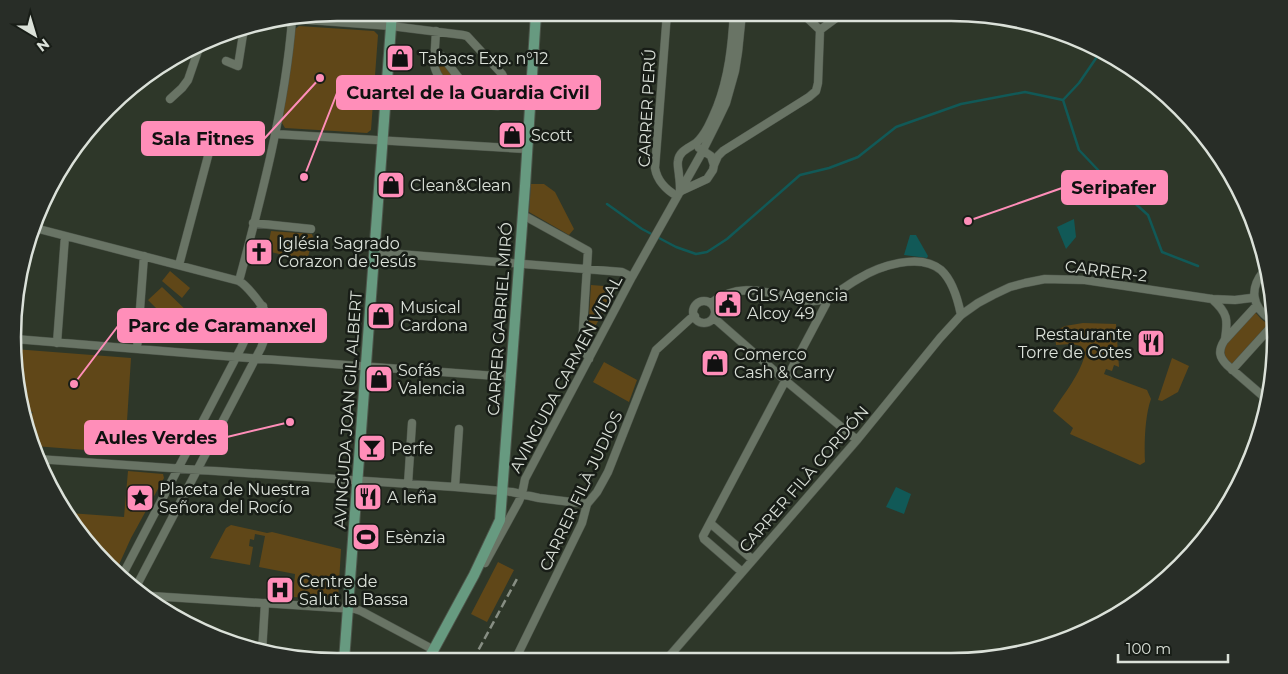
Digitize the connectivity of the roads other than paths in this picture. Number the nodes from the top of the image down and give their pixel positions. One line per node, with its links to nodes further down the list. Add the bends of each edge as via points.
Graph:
1 (391, 21): 10 (main road, AVINGUDA JOAN GIL ALBERT)
2 (535, 21): 26 (main road, CARRER GABRIEL MIRÓ)
3 (666, 21): 32 (street, CARRER PERÚ, via 656,168 657,175 669,191)
4 (733, 21): 25 (street, via 731,56 722,93 703,135)
5 (741, 21): 24 (street, AVINGUDA CARMEN VIDAL, via 733,79)
6 (810, 21): 11 (street)
7 (832, 21): 11 (street)
8 (321, 22): 10 (street)
9 (293, 24): 22 (street)
10 (391, 26): 12 (street); 23 (main road, AVINGUDA JOAN GIL ALBERT)
11 (820, 30): 28 (street, via 816,91 723,151)
12 (436, 31): 18 (street, via 434,68 446,90); 19 (street, via 468,36 502,74 502,103 498,106)
13 (243, 36): 16 (street, via 238,66)
14 (197, 54): 17 (street, via 188,80)
15 (442, 56): 19 (street)
16 (226, 60)
17 (170, 99)
18 (444, 102): 19 (street); 20 (street)
19 (478, 104)
20 (431, 105)
21 (216, 126): 41 (street)
22 (276, 134): 23 (street); 34 (street)
23 (383, 141): 26 (street); 38 (main road, AVINGUDA JOAN GIL ALBERT)
24 (708, 141): 27 (street, AVINGUDA CARMEN VIDAL); 28 (street, via 713,150)
25 (687, 148): 27 (street); 29 (street, via 678,159)
26 (526, 149): 33 (main road, CARRER GABRIEL MIRÓ)
27 (704, 150): 28 (street); 30 (street, AVINGUDA CARMEN VIDAL)
28 (713, 162): 31 (street, via 711,175)
29 (678, 168): 30 (street); 32 (street)
30 (688, 179): 31 (street); 32 (street, AVINGUDA CARMEN VIDAL)
31 (699, 182): 32 (street)
32 (678, 194): 44 (street, AVINGUDA CARMEN VIDAL)
33 (522, 215): 40 (main road, CARRER GABRIEL MIRÓ); 42 (street, via 588,251)
34 (253, 223): 35 (street); 45 (street)
35 (311, 228)
36 (40, 229): 37 (street)
37 (65, 236): 39 (street); 58 (street)
38 (374, 252): 40 (street); 64 (main road, AVINGUDA JOAN GIL ALBERT)
39 (144, 256): 41 (street); 60 (street)
40 (519, 264): 42 (street); 66 (main road, CARRER GABRIEL MIRÓ)
41 (179, 265): 45 (street)
42 (587, 269): 44 (street, via 622,272); 63 (street, via 582,345)
43 (1261, 275): 46 (street)
44 (632, 277): 63 (street, AVINGUDA CARMEN VIDAL)
45 (239, 280): 51 (street)
46 (1254, 296): 48 (street, CARRER-2, via 1235,300); 50 (street)
47 (826, 298): 49 (street, via 809,301 745,290 727,293); 52 (street, via 881,268 922,262 936,267 946,276); 67 (street, via 826,304)
48 (1212, 299): 52 (street, CARRER-2, via 1086,280 1045,279 993,295); 59 (street, via 1225,313 1227,322)
49 (710, 303): 53 (street, via 697,305); 55 (street, via 714,308)
50 (1256, 305): 54 (street); 59 (street)
51 (263, 306): 61 (street); 62 (street, via 269,326)
52 (962, 315): 71 (street, CARRER FILÀ CORDÓN)
53 (695, 316): 55 (street, via 703,322); 80 (street, CARRER FILÀ JUDIOS, via 656,350 608,472)
54 (1266, 316)
55 (714, 318): 67 (street)
56 (1267, 332): 65 (street)
57 (21, 339): 58 (street)
58 (58, 342): 60 (street)
59 (1222, 344): 65 (street, via 1222,359)
60 (137, 349): 61 (street)
61 (236, 357): 62 (street); 73 (street)
62 (256, 358): 64 (street); 74 (street)
63 (588, 359): 79 (street, AVINGUDA CARMEN VIDAL, via 525,479)
64 (366, 367): 66 (street); 75 (main road, AVINGUDA JOAN GIL ALBERT)
65 (1232, 370): 68 (street)
66 (510, 377): 78 (main road, CARRER GABRIEL MIRÓ)
67 (786, 380): 71 (street); 81 (street)
68 (1262, 395)
69 (412, 423): 76 (street)
70 (459, 429): 77 (street)
71 (857, 440): 82 (street, CARRER FILÀ CORDÓN)
72 (46, 460): 73 (street)
73 (178, 468): 74 (street); 83 (street)
74 (198, 470): 75 (street); 85 (street)
75 (358, 480): 76 (street); 89 (main road, AVINGUDA JOAN GIL ALBERT)
76 (408, 484): 77 (street)
77 (455, 487): 78 (street)
78 (502, 491): 79 (street); 86 (main road, CARRER GABRIEL MIRÓ, via 498,524)
79 (522, 494): 80 (street); 86 (street, AVINGUDA CARMEN VIDAL, via 478,575)
80 (587, 504): 94 (street, CARRER FILÀ JUDIOS, via 582,523)
81 (710, 524): 82 (street); 84 (street, via 704,540)
82 (752, 560): 84 (street, CARRER FILÀ CORDÓN)
83 (125, 570)
84 (742, 572): 95 (street, CARRER FILÀ CORDÓN)
85 (138, 582)
86 (468, 586): 91 (main road, CARRER GABRIEL MIRÓ)
87 (157, 596): 88 (street)
88 (265, 603): 89 (street); 90 (street)
89 (348, 609): 91 (street, via 361,611); 92 (main road, AVINGUDA JOAN GIL ALBERT)
90 (262, 644)
91 (434, 650): 93 (main road, CARRER GABRIEL MIRÓ)
92 (345, 653)
93 (432, 653)
94 (518, 653)
95 (672, 653)

